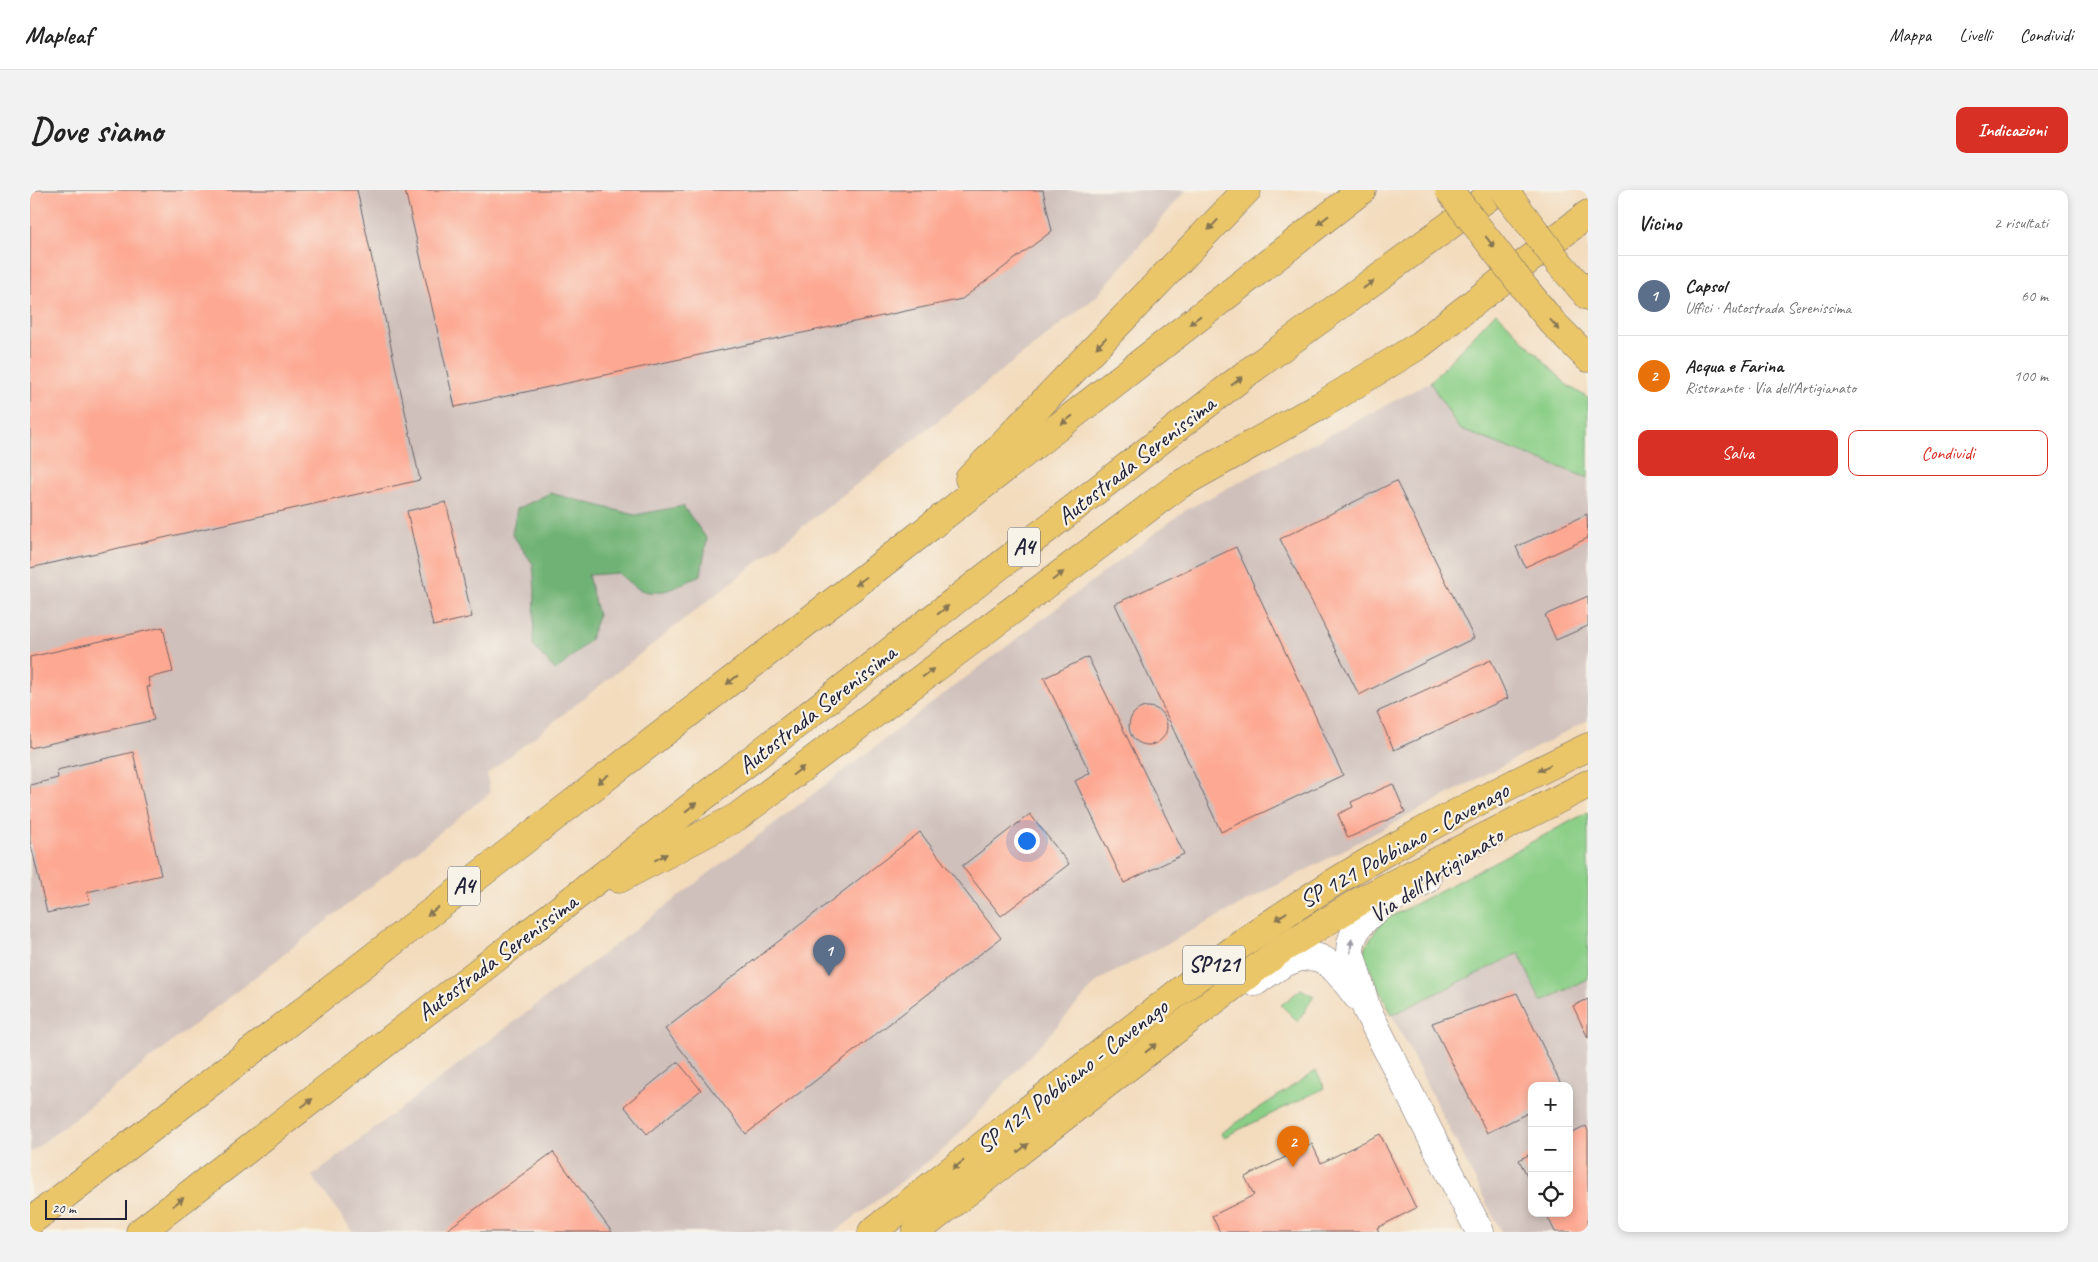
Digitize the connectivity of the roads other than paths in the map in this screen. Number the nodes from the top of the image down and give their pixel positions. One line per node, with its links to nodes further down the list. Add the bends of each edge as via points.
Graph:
1 (1247, 190): 9 (main road, one-way to 9)
2 (1362, 190): 9 (main road, A4, one-way to 9)
3 (1449, 190): 8 (main road, one-way to 8, bridge, via 1552,322)
4 (1498, 190): 13 (main road, Autostrada Serenissima / A4, one-way to 4, via 1247,374)
5 (1504, 190): 7 (main road, bridge)
6 (1588, 214): 13 (main road, one-way to 6, via 737,817 1179,485 1320,406 1418,346)
7 (1588, 296)
8 (1588, 358)
9 (899, 551): 16 (main road, A4, one-way to 16)
10 (1588, 747): 18 (main road, SP 121 Pobbiano - Cavenago / SP121, one-way to 18, via 1434,824 1275,920)
11 (1588, 784): 12 (main road, SP 121 Pobbiano - Cavenago / SP121)
12 (1538, 809): 14 (street, Via dell'Artigianato, one-way to 12, via 1350,952 1350,942 1364,921 1378,909); 15 (main road, SP 121 Pobbiano - Cavenago / SP121, via 1328,919 1282,949)
13 (556, 912): 17 (main road, Autostrada Serenissima / A4, one-way to 13)
14 (1367, 1010): 15 (street, Via dell'Artigianato, via 1339,973 1320,958 1309,957 1278,967); 20 (street, Via dell'Artigianato)
15 (1191, 1018): 19 (main road, SP 121 Pobbiano - Cavenago / SP121, one-way to 15)
16 (30, 1222)
17 (140, 1232)
18 (872, 1232)
19 (916, 1232)
20 (1480, 1232)

